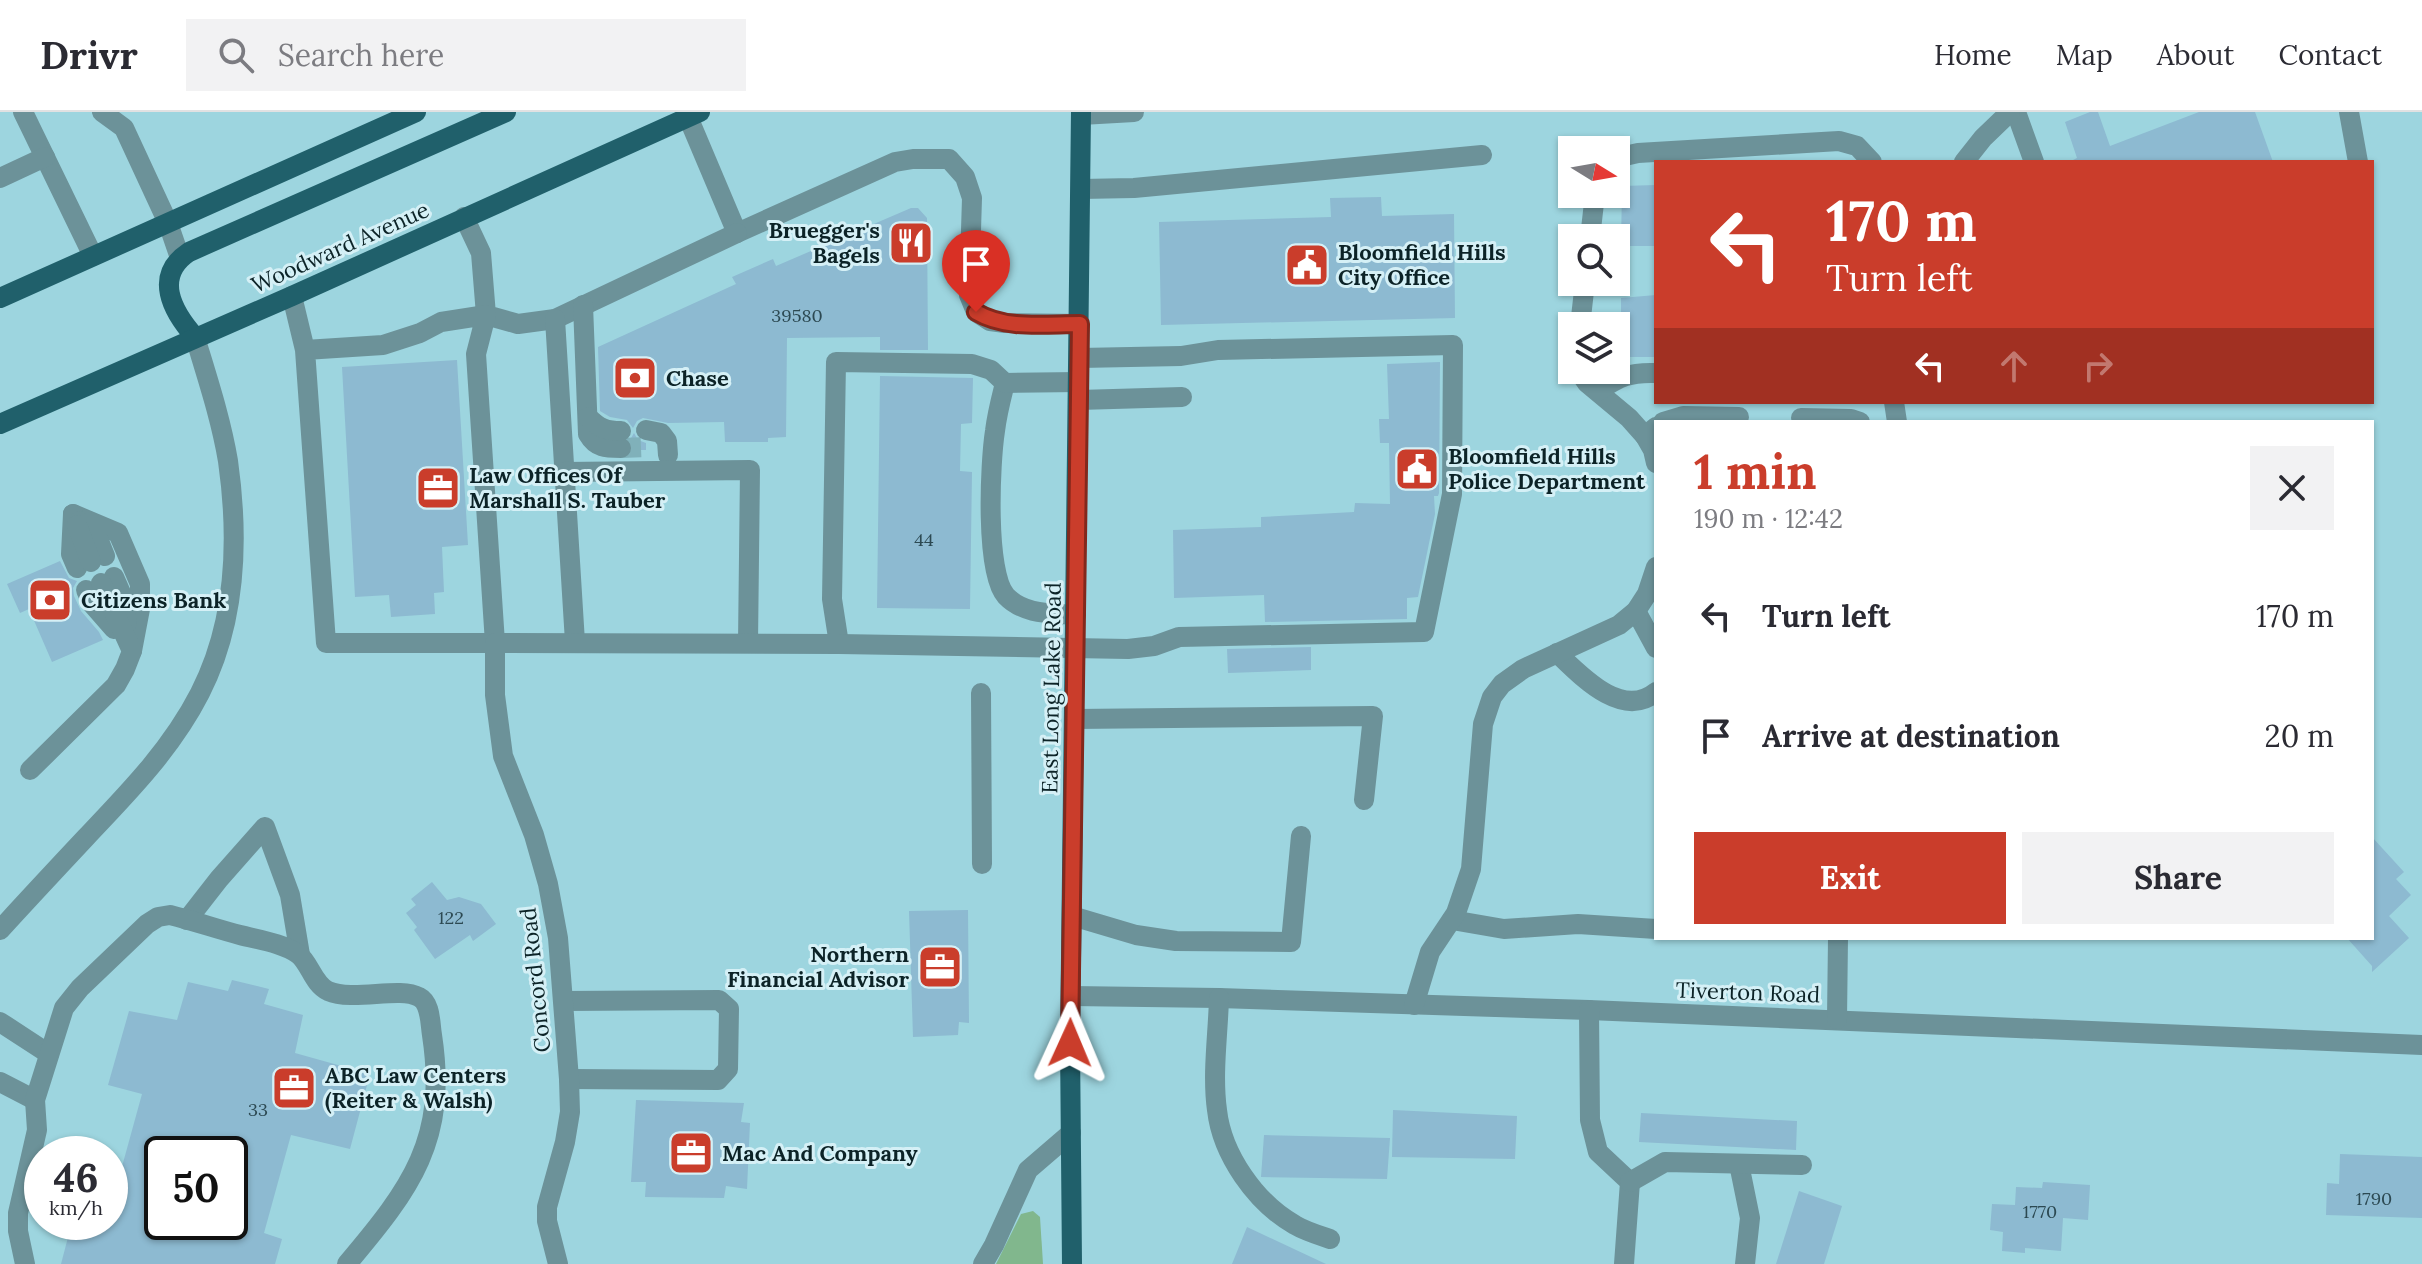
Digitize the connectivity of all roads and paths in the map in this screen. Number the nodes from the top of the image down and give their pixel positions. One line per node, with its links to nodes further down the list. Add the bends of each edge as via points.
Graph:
1 (23, 112): 13 (street)
2 (102, 112): 10 (street)
3 (416, 112): 21 (main road)
4 (506, 112): 24 (main road)
5 (1134, 112): 8 (street)
6 (2013, 112): 15 (street); 16 (street)
7 (2349, 112): 17 (street)
8 (1081, 113): 19 (main road, East Long Lake Road)
9 (694, 115): 20 (main road, Woodward Avenue); 22 (street)
10 (122, 120): 21 (street)
11 (1482, 155): 19 (street)
12 (1630, 155): 14 (street, via 1839,141 1857,146)
13 (45, 157): 18 (street); 23 (street)
14 (1870, 160)
15 (1966, 160)
16 (2033, 160)
17 (2358, 160)
18 (0, 178)
19 (1081, 189): 30 (main road, East Long Lake Road)
20 (464, 217): 25 (main road, Woodward Avenue); 28 (street, Concord Road, via 481,253)
21 (168, 223): 23 (main road); 24 (street)
22 (737, 233): 27 (street); 30 (street, via 895,162 949,159 965,177 972,198 969,295 976,312 1005,323)
23 (93, 256): 26 (main road)
24 (180, 258): 31 (main road, via 170,275 171,304)
25 (292, 296): 31 (main road, Woodward Avenue); 32 (street)
26 (0, 298)
27 (583, 305): 29 (street); 46 (street, via 588,434 604,448)
28 (486, 315): 29 (street, via 518,324); 32 (street, via 441,322 383,345); 57 (street, Concord Road, via 476,354)
29 (555, 319): 50 (street)
30 (1080, 324): 33 (main road, East Long Lake Road)
31 (195, 337): 44 (main road, Woodward Avenue); 75 (street, via 215,403 234,515 232,587 220,644 201,692 169,743)
32 (305, 350): 57 (street, via 326,643)
33 (1080, 358): 37 (main road, East Long Lake Road); 61 (street, via 1453,345 1452,494 1424,632 1179,637 1128,649)
34 (1654, 373): 38 (street, via 1622,376)
35 (1005, 383): 37 (street); 55 (street, via 992,472 996,572 1004,594 1017,605); 59 (street, via 991,370 972,364 836,362 832,599)
36 (1588, 384): 38 (street)
37 (1079, 391): 39 (street); 55 (main road, East Long Lake Road)
38 (1598, 391): 45 (street)
39 (1182, 397)
40 (1739, 417): 42 (street)
41 (1801, 418): 43 (street)
42 (1670, 420)
43 (1854, 420)
44 (0, 424)
45 (1650, 432): 48 (street)
46 (621, 439)
47 (646, 439): 49 (street)
48 (1654, 454)
49 (669, 463): 50 (street); 58 (street, via 750,470)
50 (564, 472): 56 (street)
51 (73, 514): 51 (street, via 99,541 91,562 71,554); 62 (street, via 118,533 140,584)
52 (1654, 573): 54 (street)
53 (100, 583): 62 (street)
54 (1636, 611): 60 (street); 63 (street, via 1619,625)
55 (1076, 615): 61 (main road, East Long Lake Road)
56 (575, 642): 57 (street); 58 (street)
57 (495, 643): 80 (street, Concord Road, via 503,756 548,884)
58 (748, 643): 59 (street)
59 (839, 644): 61 (street)
60 (1654, 644)
61 (1075, 648): 66 (main road, East Long Lake Road)
62 (132, 651): 67 (street, via 116,685)
63 (1557, 653): 65 (street, via 1608,695 1634,701); 73 (street, via 1509,678 1488,704 1471,869)
64 (981, 693): 70 (street)
65 (1654, 694)
66 (1075, 719): 68 (street, via 1373,716); 71 (main road, East Long Lake Road)
67 (30, 770)
68 (1364, 800)
69 (1301, 836): 71 (street, via 1291,942 1176,941)
70 (982, 864)
71 (1072, 916): 78 (main road, East Long Lake Road)
72 (187, 920): 77 (street); 77 (street, via 265,827 290,895); 86 (street, via 158,917 80,988 64,1008)
73 (1452, 920): 74 (street, via 1504,929 1578,924); 81 (street, via 1430,952)
74 (1654, 929)
75 (0, 930)
76 (1838, 940): 83 (street)
77 (300, 955): 96 (street, via 325,990 419,997 427,1005 437,1067 424,1153 386,1217)
78 (1071, 996): 79 (street, Tiverton Road); 90 (main road, East Long Lake Road)
79 (1219, 998): 81 (street, Tiverton Road); 94 (street, via 1215,1091 1230,1152 1264,1201 1295,1225)
80 (564, 1001): 87 (street, Concord Road); 87 (street, via 719,1000 729,1009 728,1069 718,1080)
81 (1414, 1005): 82 (street, Tiverton Road)
82 (1589, 1010): 83 (street, Tiverton Road); 93 (street, via 1590,1120 1598,1152)
83 (1837, 1019): 85 (street, Tiverton Road)
84 (0, 1022): 86 (street)
85 (2422, 1045)
86 (49, 1054): 89 (street)
87 (569, 1079): 97 (street, Concord Road, via 565,1142 547,1207)
88 (0, 1082): 89 (street)
89 (35, 1100): 95 (street, via 37,1130 18,1213)
90 (1071, 1133): 98 (street, via 1028,1170); 99 (main road, East Long Lake Road)
91 (1739, 1164): 92 (street); 93 (street, via 1665,1162); 101 (street, via 1750,1218)
92 (1802, 1165)
93 (1630, 1182): 100 (street)
94 (1330, 1239)
95 (25, 1264)
96 (347, 1264)
97 (558, 1264)
98 (983, 1264)
99 (1072, 1264)
100 (1624, 1264)
101 (1745, 1264)

